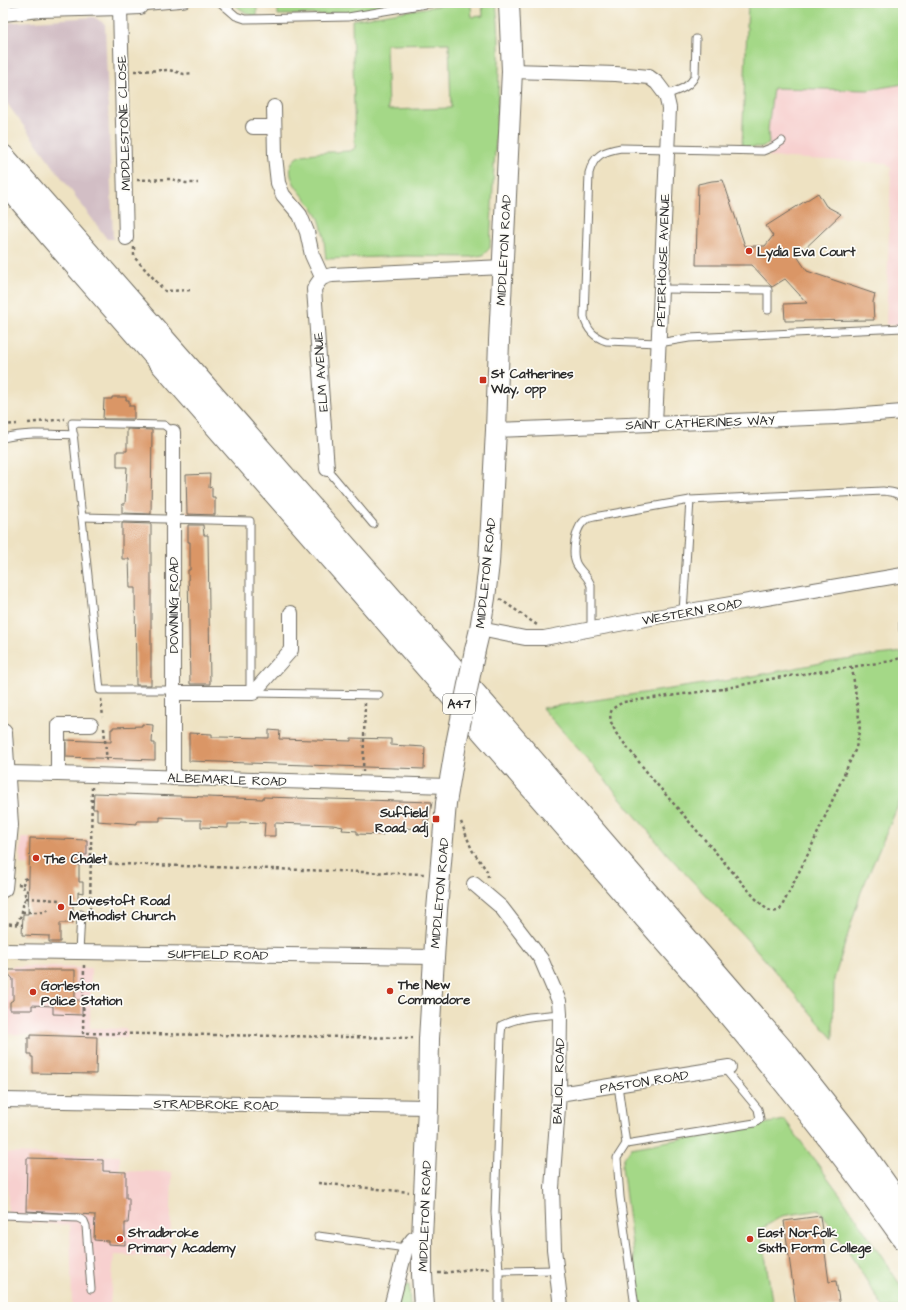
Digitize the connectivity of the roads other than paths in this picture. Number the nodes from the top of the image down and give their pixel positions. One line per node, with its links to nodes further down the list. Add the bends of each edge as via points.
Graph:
1 (185, 3): 5 (lane)
2 (221, 3): 3 (lane, via 236,16 245,19 348,17)
3 (432, 3)
4 (509, 3): 9 (main road, MIDDLETON ROAD)
5 (140, 7): 6 (street)
6 (120, 8): 7 (street, via 40,10); 18 (street, MIDDLESTONE CLOSE)
7 (3, 14)
8 (696, 39): 10 (lane, via 693,82)
9 (512, 71): 10 (street, via 649,77); 19 (main road, MIDDLETON ROAD)
10 (666, 95): 15 (street, PETERHOUSE AVENUE, via 669,108)
11 (274, 107): 13 (street)
12 (253, 127): 13 (street)
13 (274, 127): 20 (street, via 278,183 283,195 300,215 312,255)
14 (782, 141): 15 (lane, via 763,150)
15 (666, 148): 21 (street, PETERHOUSE AVENUE); 24 (lane, via 607,150 592,164 588,173 584,317 587,327 592,334 606,341)
16 (3, 156): 67 (highway, A47, via 493,714 788,1056 855,1141)
17 (3, 180): 70 (highway, A47, via 703,984 838,1148)
18 (126, 238)
19 (502, 267): 20 (street); 27 (main road, MIDDLETON ROAD)
20 (322, 277): 31 (street, ELM AVENUE, via 314,289)
21 (661, 289): 22 (lane, via 768,290); 24 (street, PETERHOUSE AVENUE)
22 (768, 310)
23 (903, 328): 24 (lane, via 689,338)
24 (659, 343): 26 (street, PETERHOUSE AVENUE)
25 (903, 412): 26 (street, SAINT CATHERINES WAY)
26 (655, 424): 27 (street, SAINT CATHERINES WAY)
27 (496, 430): 41 (main road, MIDDLETON ROAD, via 489,563)
28 (173, 432): 29 (lane, via 164,425 72,423); 35 (street, DOWNING ROAD)
29 (74, 435): 30 (lane, via 19,434); 34 (lane)
30 (3, 438)
31 (327, 469): 36 (lane)
32 (903, 498): 33 (lane, via 892,492 883,491)
33 (690, 500): 38 (lane); 42 (lane, via 594,517 584,521 578,528 575,536 575,561 591,586)
34 (82, 517): 35 (lane); 44 (lane, via 100,690)
35 (173, 518): 44 (street, DOWNING ROAD); 45 (lane, via 250,521 250,686)
36 (373, 524)
37 (903, 575): 38 (street, WESTERN ROAD)
38 (683, 612): 42 (street, WESTERN ROAD)
39 (291, 613): 45 (street, via 291,650)
40 (903, 621): 43 (lane)
41 (480, 629): 42 (street, WESTERN ROAD, via 525,638 544,638); 52 (main road, MIDDLETON ROAD, bridge)
42 (591, 629)
43 (903, 630)
44 (173, 691): 45 (street); 51 (street, DOWNING ROAD)
45 (253, 693): 46 (lane)
46 (379, 695)
47 (99, 724): 50 (street, via 58,725)
48 (3, 733): 49 (street)
49 (6, 773): 50 (street, ALBEMARLE ROAD); 53 (street)
50 (58, 774): 51 (street, ALBEMARLE ROAD)
51 (173, 778): 52 (street, ALBEMARLE ROAD)
52 (448, 786): 59 (main road, MIDDLETON ROAD)
53 (6, 809): 55 (street, via 9,825)
54 (474, 884): 60 (street, BALIOL ROAD, via 501,907 541,960 559,1001)
55 (3, 888)
56 (81, 914): 58 (lane)
57 (3, 951): 58 (street, SUFFIELD ROAD)
58 (82, 952): 59 (street, SUFFIELD ROAD)
59 (434, 957): 65 (main road, MIDDLETON ROAD)
60 (560, 1014): 63 (street, BALIOL ROAD); 73 (lane, via 522,1018 502,1025 495,1212)
61 (726, 1067): 62 (street, PASTON ROAD); 66 (lane, via 758,1109 760,1119 755,1123)
62 (618, 1085): 63 (street, PASTON ROAD); 66 (lane)
63 (559, 1094): 72 (street, BALIOL ROAD, via 552,1188)
64 (3, 1100): 65 (street, STRADBROKE ROAD)
65 (428, 1107): 71 (main road, MIDDLETON ROAD, via 424,1193)
66 (626, 1144): 79 (lane, via 617,1158)
67 (903, 1209)
68 (3, 1215): 74 (lane, via 78,1218 84,1221)
69 (318, 1236): 71 (lane)
70 (903, 1238)
71 (414, 1243): 75 (street); 76 (main road, MIDDLETON ROAD, via 422,1274)
72 (556, 1270): 73 (lane); 78 (street, BALIOL ROAD)
73 (499, 1271): 77 (lane)
74 (91, 1289)
75 (392, 1307)
76 (424, 1307)
77 (499, 1307)
78 (561, 1307)
79 (635, 1307)

